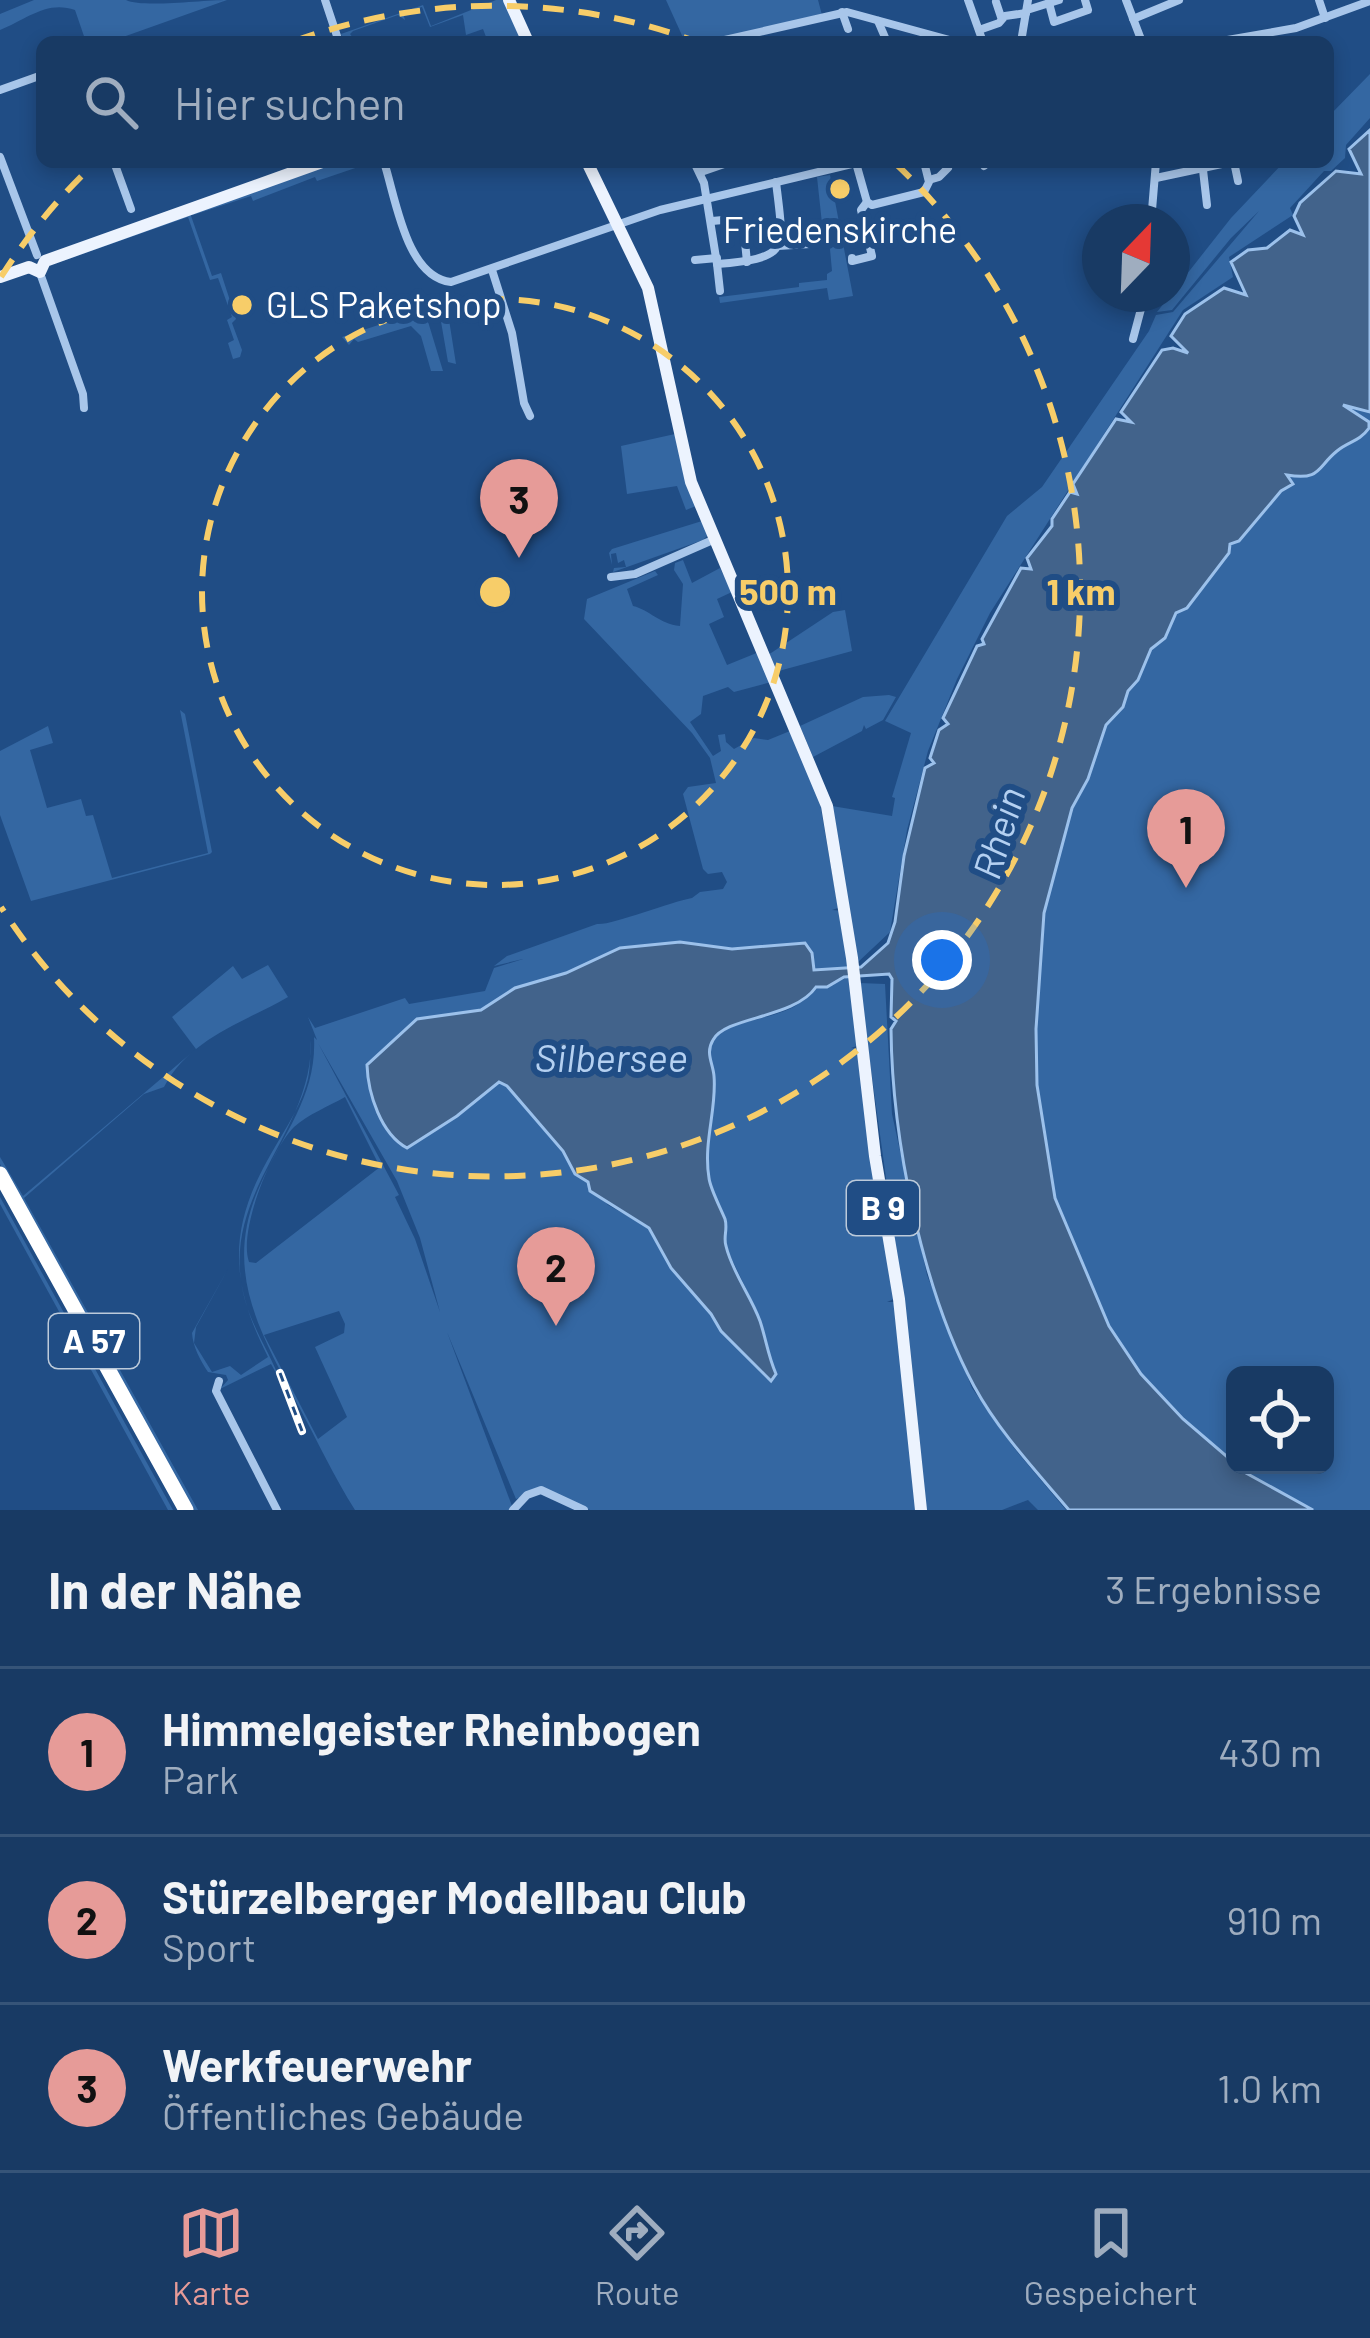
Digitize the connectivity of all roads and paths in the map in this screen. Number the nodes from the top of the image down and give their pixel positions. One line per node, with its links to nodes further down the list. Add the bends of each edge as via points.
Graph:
1 (325, 0): 19 (street)
2 (508, 0): 20 (main road)
3 (968, 0): 18 (street)
4 (1085, 0): 8 (street, via 1088,10 1056,26)
5 (1126, 0): 14 (street)
6 (1179, 0): 14 (street)
7 (1319, 0): 15 (street)
8 (1054, 1): 11 (street)
9 (996, 2): 13 (street)
10 (1370, 2): 15 (street)
11 (1027, 6): 13 (street); 25 (street)
12 (842, 12): 16 (street); 17 (street); 21 (street)
13 (1001, 17): 18 (street)
14 (1133, 19): 26 (street)
15 (1325, 19): 27 (street)
16 (878, 20): 22 (street); 23 (street)
17 (848, 28)
18 (979, 31): 24 (street)
19 (337, 36)
20 (526, 36)
21 (741, 36)
22 (885, 36)
23 (935, 36)
24 (981, 36)
25 (1022, 36)
26 (1140, 36)
27 (1249, 36)
28 (36, 77): 29 (street)
29 (0, 90)
30 (1, 159): 66 (street)
31 (116, 168): 55 (street)
32 (305, 168): 66 (main road)
33 (384, 168): 68 (street, via 428,274 455,281)
34 (590, 168): 50 (main road, B 9)
35 (698, 168): 45 (street)
36 (713, 168): 45 (street)
37 (833, 168): 49 (street)
38 (855, 168): 54 (street)
39 (925, 168): 46 (street)
40 (947, 168): 46 (street)
41 (1156, 168): 47 (street)
42 (1201, 168): 47 (street)
43 (1206, 168): 53 (street)
44 (1235, 168): 48 (street)
45 (701, 172): 51 (street)
46 (926, 178): 54 (street, via 921,194)
47 (1156, 178): 52 (street)
48 (1238, 181)
49 (776, 182): 51 (street); 62 (street)
50 (604, 198): 58 (main road, B 9); 59 (street)
51 (707, 199): 57 (street); 58 (street)
52 (1152, 204)
53 (1207, 205)
54 (862, 206): 63 (street, via 872,256)
55 (131, 209)
56 (734, 219): 57 (street)
57 (712, 221): 65 (street)
58 (618, 226): 59 (street); 75 (main road, B 9, via 648,288 689,474)
59 (603, 231): 68 (street)
60 (745, 242): 67 (street)
61 (811, 244): 62 (street)
62 (778, 247): 67 (street)
63 (852, 257)
64 (695, 260): 65 (street)
65 (717, 261): 67 (street); 70 (street)
66 (37, 262): 69 (main road); 73 (street)
67 (747, 262)
68 (491, 270): 74 (street)
69 (0, 277)
70 (720, 290)
71 (1140, 312): 72 (street)
72 (1133, 339)
73 (84, 408)
74 (530, 416)
75 (715, 539): 76 (street); 84 (main road, B 9, via 827,806 902,1322)
76 (611, 577)
77 (0, 1174): 80 (highway, A 57)
78 (0, 1188): 80 (highway, A 57)
79 (219, 1381): 81 (street, via 216,1391)
80 (182, 1510)
81 (277, 1510)
82 (513, 1510): 83 (street, via 541,1490)
83 (584, 1510)
84 (921, 1510)

